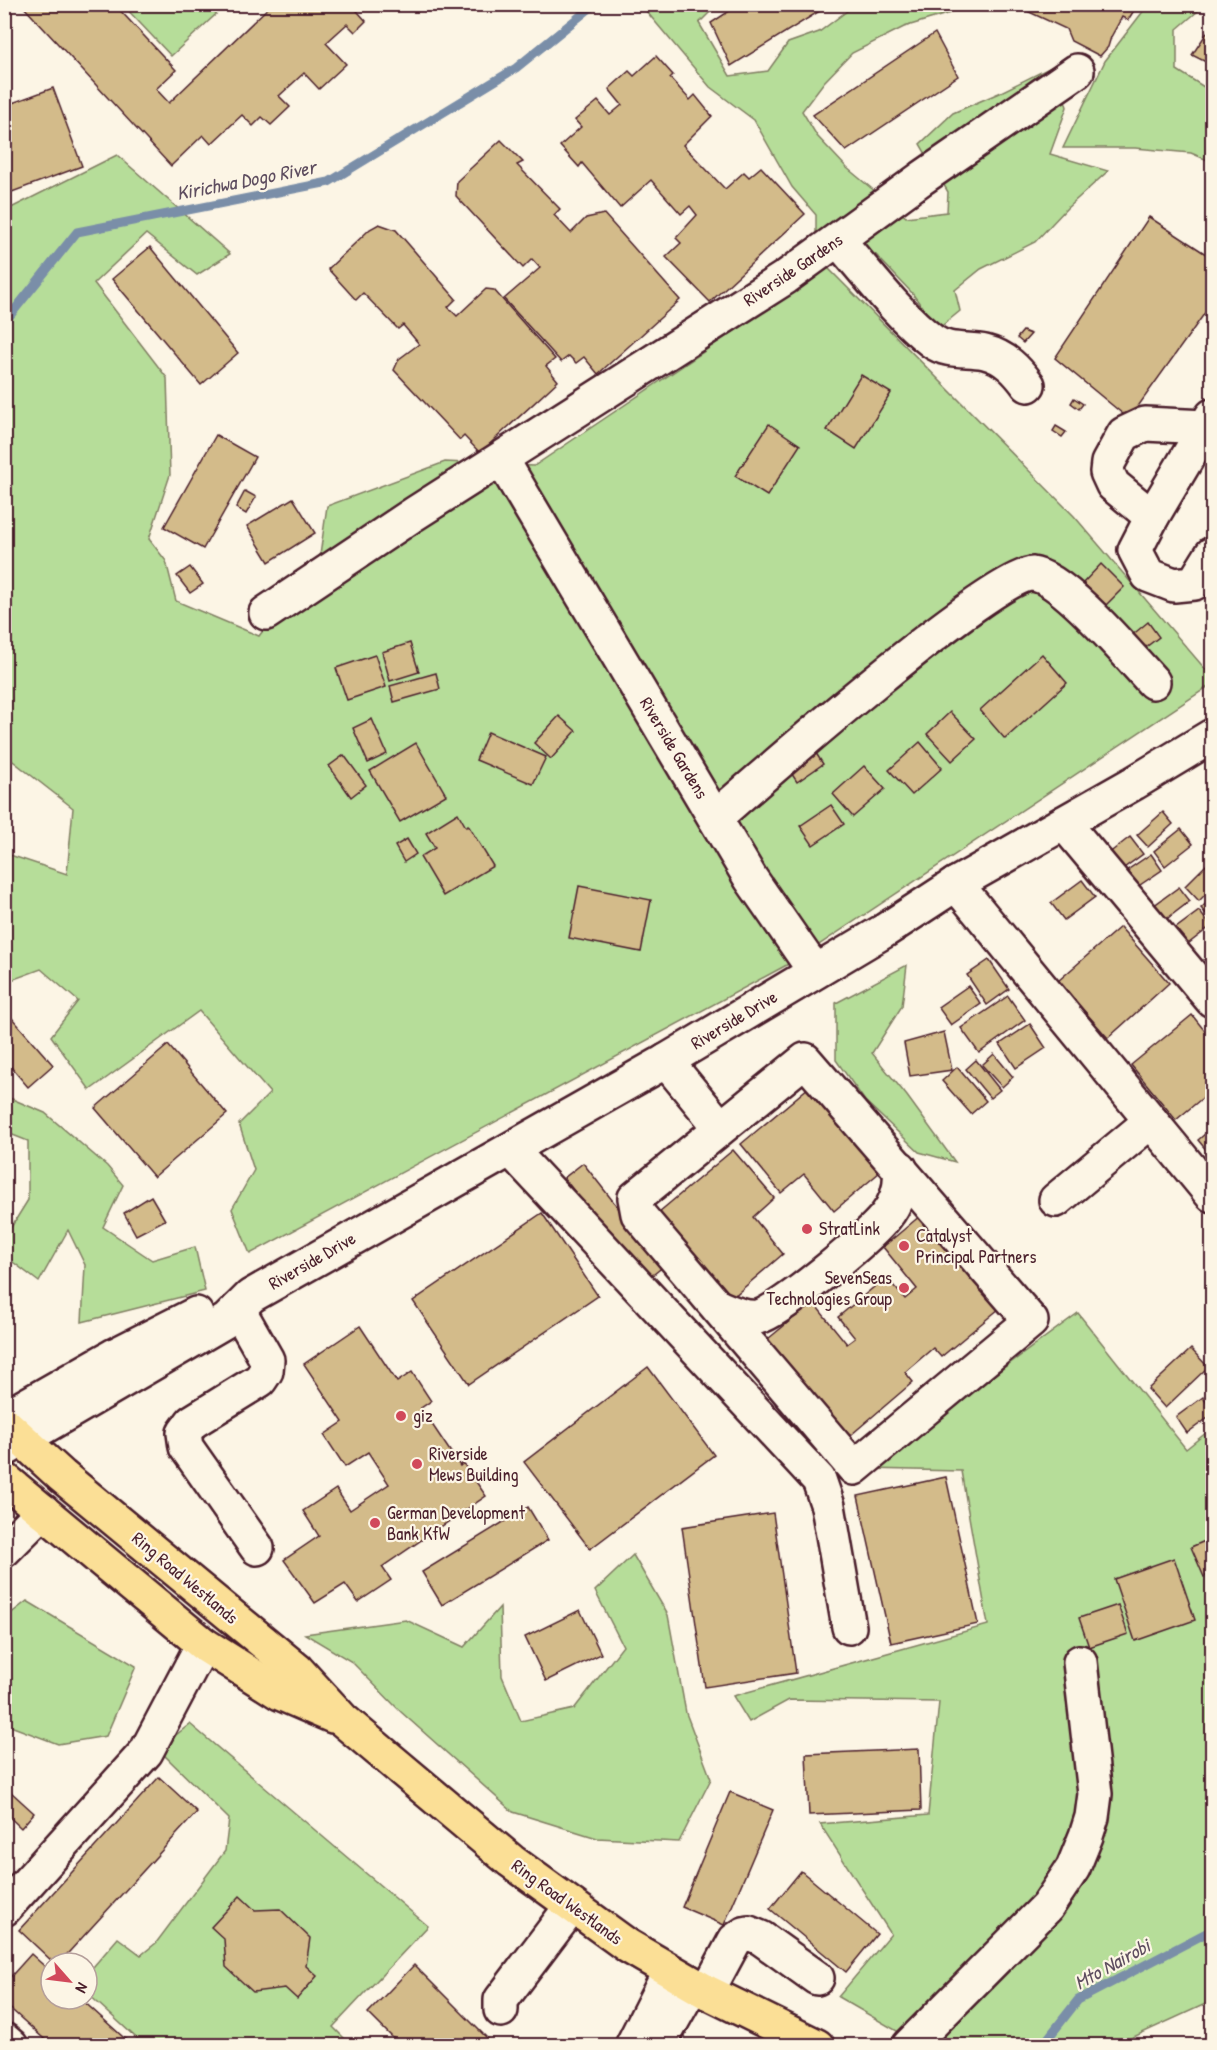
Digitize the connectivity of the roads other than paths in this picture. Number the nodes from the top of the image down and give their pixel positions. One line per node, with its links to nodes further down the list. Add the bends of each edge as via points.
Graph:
1 (1077, 71): 2 (street, Riverside Gardens)
2 (838, 240): 3 (street, via 933,341 998,357); 5 (street, Riverside Gardens)
3 (1028, 385)
4 (1209, 422): 6 (street); 6 (street, via 1145,424 1124,434 1108,463 1109,478)
5 (502, 460): 8 (street, Riverside Gardens); 11 (street, Riverside Gardens)
6 (1152, 517): 7 (street, via 1135,550 1148,575 1174,585 1194,583)
7 (1212, 554)
8 (266, 613)
9 (1153, 682): 11 (street, via 1068,593 1040,576 1025,574 1006,583 928,639)
10 (1212, 736): 12 (street, Riverside Drive)
11 (715, 818): 14 (street, Riverside Gardens, via 751,879)
12 (1064, 823): 13 (street, Riverside Drive); 15 (street)
13 (956, 884): 14 (street, Riverside Drive); 17 (street)
14 (816, 970): 16 (street, Riverside Drive)
15 (1212, 1000)
16 (666, 1061): 18 (street); 19 (street, Riverside Drive)
17 (1151, 1121): 21 (street); 22 (street)
18 (721, 1128): 20 (street, via 805,1060); 24 (street, via 635,1198 638,1214)
19 (511, 1150): 23 (street, Riverside Drive); 30 (street, via 819,1480 828,1506)
20 (900, 1168): 24 (street, via 899,1193 887,1216 790,1298 759,1317 739,1316); 24 (street, via 1031,1321 854,1468)
21 (1212, 1195)
22 (1056, 1200)
23 (244, 1303): 25 (street, Riverside Drive, via 227,1320); 28 (street, via 267,1360 266,1371 260,1380 192,1422 184,1433 186,1447)
24 (718, 1307)
25 (9, 1433): 33 (main road, Ring Road Westlands, via 297,1670)
26 (4, 1479): 27 (main road, Ring Road Westlands)
27 (43, 1511): 29 (street); 31 (main road, Ring Road Westlands)
28 (257, 1548)
29 (4, 1550)
30 (849, 1627)
31 (204, 1644): 33 (main road, Ring Road Westlands, via 280,1693); 35 (street, via 146,1752)
32 (1080, 1662): 44 (street, via 1095,1794 1092,1817 1073,1868 1047,1907)
33 (343, 1720): 34 (main road, Ring Road Westlands, via 511,1861)
34 (572, 1906): 37 (main road, Ring Road Westlands, via 628,1946); 38 (street, via 501,2000)
35 (4, 1909)
36 (818, 1978): 37 (street, via 749,1933 735,1940)
37 (690, 1982): 41 (street); 42 (street); 43 (main road, Ring Road Westlands)
38 (501, 2010)
39 (4, 2040): 40 (street)
40 (11, 2046)
41 (632, 2046)
42 (658, 2046)
43 (817, 2046)
44 (909, 2046)

